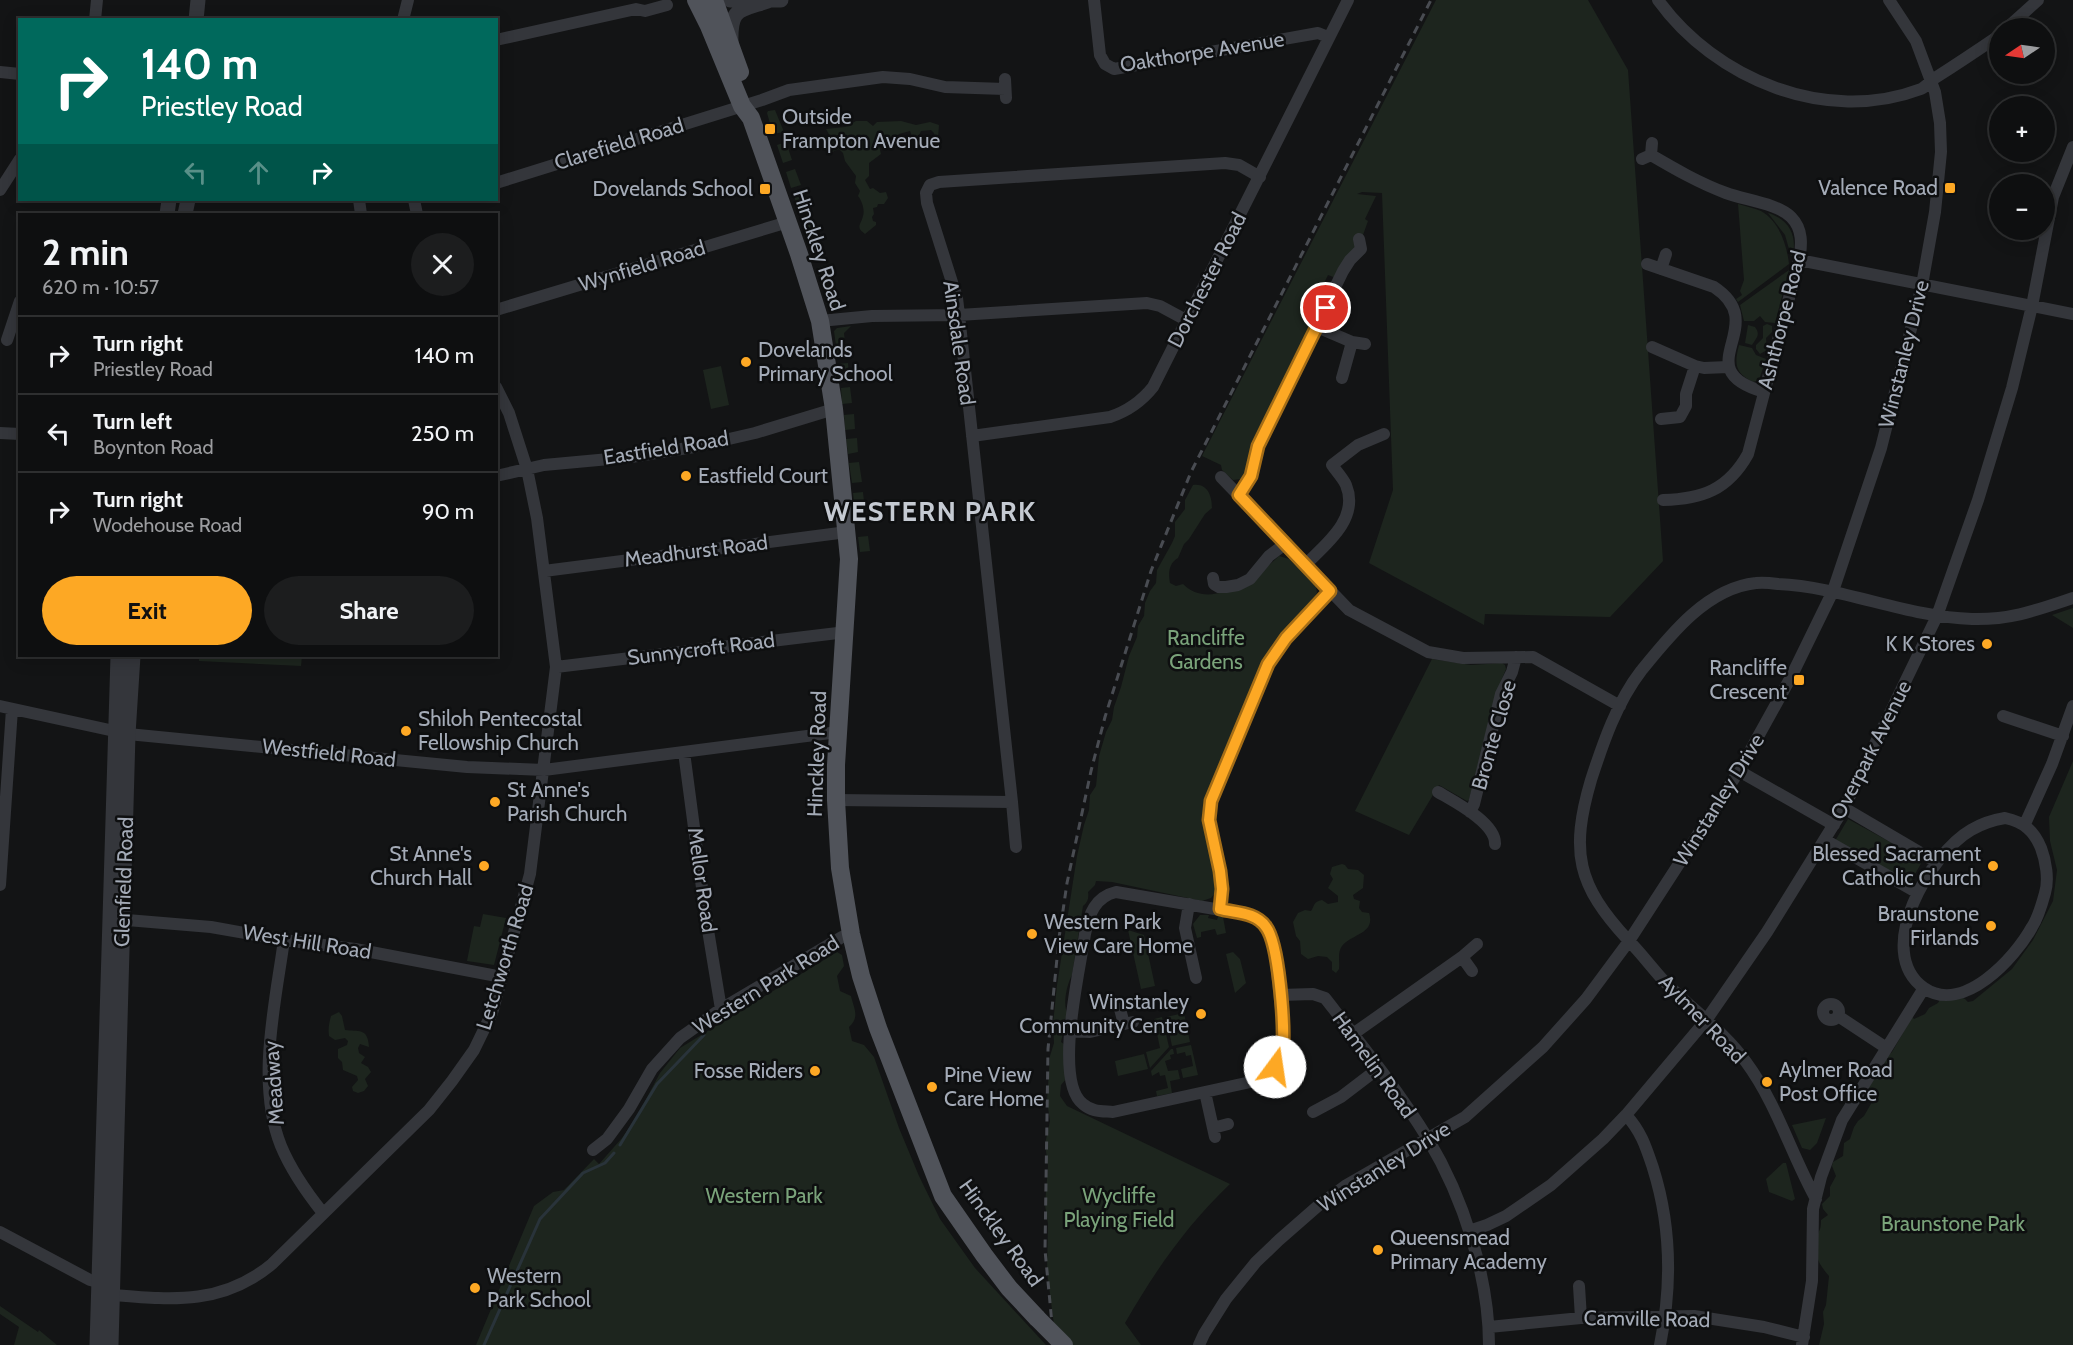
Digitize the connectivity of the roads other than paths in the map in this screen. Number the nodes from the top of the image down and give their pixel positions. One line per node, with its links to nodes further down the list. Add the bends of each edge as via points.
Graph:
1 (97, 0): 16 (street)
2 (198, 0): 17 (street)
3 (408, 0): 18 (street)
4 (696, 0): 28 (main road, Hinckley Road)
5 (714, 0): 23 (main road, Hinckley Road)
6 (730, 0): 13 (street)
7 (781, 0): 13 (street)
8 (1094, 0): 20 (street, Oakthorpe Avenue, via 1100,55 1114,69 1318,33)
9 (1348, 0): 20 (street, Dorchester Road)
10 (1658, 0): 26 (street, via 1690,38 1731,66 1772,87 1804,97 1839,102 1879,99 1924,88)
11 (1888, 0): 26 (street, Winstanley Drive, via 1916,41)
12 (2038, 0): 19 (street)
13 (768, 1): 23 (street, via 735,14)
14 (639, 5): 15 (street, via 645,10); 21 (street)
15 (667, 5)
16 (95, 18)
17 (196, 18)
18 (404, 18)
19 (2018, 18)
20 (1328, 37): 32 (street, Dorchester Road)
21 (498, 40)
22 (1989, 43): 26 (street)
23 (731, 46): 28 (main road, Hinckley Road)
24 (0, 72): 25 (street)
25 (18, 74)
26 (1932, 80): 41 (street, Winstanley Drive, via 1941,152)
27 (1005, 88): 28 (street, Clarefield Road, via 945,87 883,77 789,90)
28 (748, 109): 33 (street, Clarefield Road); 35 (main road, Hinckley Road)
29 (2073, 147): 42 (street, Overpark Avenue, via 2053,197)
30 (1648, 152): 38 (street, Ashthorpe Road, via 1697,181 1784,211 1799,230)
31 (18, 164): 34 (street)
32 (1260, 177): 46 (street, Ainsdale Road, via 1239,165 1225,163 933,183 927,189 927,203); 47 (street, Dorchester Road)
33 (498, 182)
34 (0, 190)
35 (788, 222): 44 (street, Wynfield Road); 48 (main road, Hinckley Road)
36 (1364, 247): 49 (street, via 1343,271)
37 (1666, 254): 40 (street)
38 (1800, 260): 41 (street); 58 (street, Ashthorpe Road)
39 (1647, 264): 40 (street)
40 (1661, 269): 55 (street, via 1714,287 1731,302 1737,325)
41 (1922, 285): 42 (street); 76 (street, Winstanley Drive, via 1881,448)
42 (2032, 306): 45 (street); 78 (street, Overpark Avenue, via 1978,500)
43 (18, 307): 50 (street)
44 (498, 309)
45 (2073, 314)
46 (959, 315): 47 (street, via 1152,303); 48 (street); 64 (street, Ainsdale Road)
47 (1186, 320): 64 (street, Dorchester Road, via 1153,387 1126,412 1095,420)
48 (820, 321): 59 (main road, Hinckley Road)
49 (1317, 327): 51 (street); 68 (street, via 1258,446 1251,476)
50 (7, 340)
51 (1352, 342): 52 (street); 56 (street)
52 (1365, 344)
53 (1652, 347): 54 (street)
54 (1695, 366): 55 (street); 60 (street, via 1684,413)
55 (1728, 367): 58 (street, via 1739,382)
56 (1342, 378)
57 (498, 391): 65 (street, Letchworth Road)
58 (1764, 392): 69 (street, Ashthorpe Road, via 1751,446 1738,470 1712,491 1677,505)
59 (834, 409): 65 (street, Eastfield Road, via 694,447); 70 (main road, Hinckley Road)
60 (1661, 419)
61 (0, 433): 62 (street)
62 (18, 434)
63 (1377, 434): 72 (street, via 1328,462 1346,485 1347,510 1334,537)
64 (972, 436): 96 (street, Ainsdale Road)
65 (527, 469): 66 (street, Eastfield Road); 73 (street, Letchworth Road)
66 (498, 476)
67 (1221, 477): 68 (street)
68 (1239, 495): 71 (street)
69 (1663, 500)
70 (847, 532): 73 (street, Meadhurst Road); 79 (main road, Hinckley Road)
71 (1285, 544): 72 (street); 74 (street, via 1269,556 1251,579 1226,587)
72 (1305, 565): 75 (street)
73 (544, 571): 83 (street, Letchworth Road)
74 (1211, 584)
75 (1330, 591): 82 (street, via 1349,610 1428,652 1463,658); 108 (street, via 1286,638 1268,664 1211,801 1209,820 1222,889)
76 (1833, 591): 78 (street); 84 (street, via 1757,582 1718,596 1676,629 1633,682); 93 (street, Winstanley Drive)
77 (2073, 598): 78 (street, via 2011,617)
78 (1937, 616): 97 (street, Overpark Avenue)
79 (846, 632): 83 (street, Sunnycroft Road); 88 (main road, Hinckley Road)
80 (118, 657): 89 (street, Glenfield Road)
81 (133, 657): 89 (street, Glenfield Road)
82 (1516, 657): 84 (street, via 1533,657); 98 (street, Bronte Close, via 1501,694)
83 (556, 667): 92 (street, Letchworth Road)
84 (1620, 706): 112 (street, via 1593,775 1580,856 1592,893)
85 (2073, 706): 90 (street)
86 (6, 708): 89 (street, Westfield Road); 105 (street)
87 (2003, 716): 90 (street)
88 (838, 732): 91 (street, Westfield Road); 95 (main road, Hinckley Road)
89 (122, 733): 92 (street, Westfield Road); 109 (street, Glenfield Road)
90 (2063, 736): 99 (street)
91 (684, 752): 92 (street, Westfield Road); 120 (street, Mellor Road)
92 (544, 770): 116 (street, Letchworth Road, via 530,874)
93 (1739, 771): 100 (street); 112 (street, Winstanley Drive)
94 (1438, 792): 98 (street, Bronte Close)
95 (836, 801): 96 (street); 110 (main road, Hinckley Road, via 840,868)
96 (1012, 801): 103 (street, Ainsdale Road)
97 (1844, 808): 100 (street, Overpark Avenue); 104 (street)
98 (1470, 812): 102 (street, Bronte Close, via 1495,838)
99 (2025, 824): 104 (street, via 2005,818 1991,821 1970,830); 118 (street, via 2037,838 2045,858 2046,891 2033,926 2011,957 1966,991 1938,994)
100 (1834, 825): 101 (street, Overpark Avenue)
101 (1825, 840): 106 (street); 123 (street, Overpark Avenue)
102 (1495, 844)
103 (1016, 847)
104 (1936, 862): 106 (street)
105 (0, 885)
106 (1918, 893): 118 (street, via 1904,928 1903,950 1907,966)
107 (1189, 903): 108 (street); 117 (street, via 1185,928); 124 (street, via 1124,892 1100,898 1088,922)
108 (1220, 909): 119 (street, via 1251,916 1266,925 1274,944)
109 (117, 919): 111 (street, West Hill Road, via 211,927); 129 (street, Glenfield Road)
110 (851, 934): 120 (street, Western Park Road); 148 (main road, Hinckley Road, bridge, via 878,1028 943,1196 1009,1288)
111 (284, 940): 116 (street, West Hill Road, via 355,949); 136 (street, Meadway, via 269,1060 274,1122 281,1147)
112 (1629, 941): 123 (street, Aylmer Road, via 1665,982); 133 (street, Winstanley Drive, via 1586,999 1543,1047 1465,1117)
113 (1477, 944): 114 (street)
114 (1462, 957): 115 (street); 125 (street)
115 (1472, 971)
116 (502, 977): 136 (street, Letchworth Road, via 484,1032 452,1081 429,1110)
117 (1196, 978)
118 (1924, 988): 126 (street)
119 (1280, 995): 125 (street, Hamelin Road, via 1313,993 1325,998); 128 (street, via 1282,1047 1275,1067 1261,1079)
120 (721, 1009): 134 (street, Western Park Road, via 666,1052 608,1139)
121 (1120, 1009): 124 (street, via 1129,1023 1090,1032)
122 (1838, 1016): 126 (street)
123 (1707, 1019): 131 (street, Overpark Avenue); 135 (street, Aylmer Road, via 1740,1054 1767,1094)
124 (1070, 1031): 128 (street, via 1068,1070 1073,1090 1082,1104 1095,1111 1113,1112)
125 (1353, 1034): 127 (street, Hamelin Road)
126 (1885, 1047): 135 (street, via 1842,1120)
127 (1379, 1068): 130 (street, via 1341,1097); 133 (street, Hamelin Road)
128 (1205, 1092): 132 (street, via 1214,1132)
129 (112, 1108): 139 (street, Glenfield Road); 141 (street, Glenfield Road)
130 (1313, 1112)
131 (1626, 1115): 137 (street, Overpark Avenue, via 1551,1185 1506,1216); 143 (street, via 1638,1128 1658,1184 1668,1245)
132 (1228, 1124)
133 (1428, 1140): 137 (street, Hamelin Road); 149 (street, Winstanley Drive, via 1345,1186 1279,1240 1226,1299)
134 (593, 1150)
135 (1816, 1199): 145 (street, via 1812,1281)
136 (324, 1213): 141 (street, Letchworth Road, via 272,1264 238,1287 190,1298)
137 (1469, 1231): 144 (street, Hamelin Road)
138 (0, 1232): 139 (street)
139 (98, 1282): 141 (street); 146 (street, Glenfield Road)
140 (1578, 1286): 142 (street)
141 (113, 1295): 147 (street, Glenfield Road)
142 (1581, 1318): 143 (street, Camville Road); 144 (street, Camville Road)
143 (1665, 1318): 145 (street, Camville Road, via 1694,1316 1730,1321 1764,1327); 151 (street)
144 (1489, 1327): 150 (street, Hamelin Road)
145 (1803, 1341)
146 (97, 1345)
147 (111, 1345)
148 (1064, 1345)
149 (1199, 1345)
150 (1489, 1345)
151 (1660, 1345)

